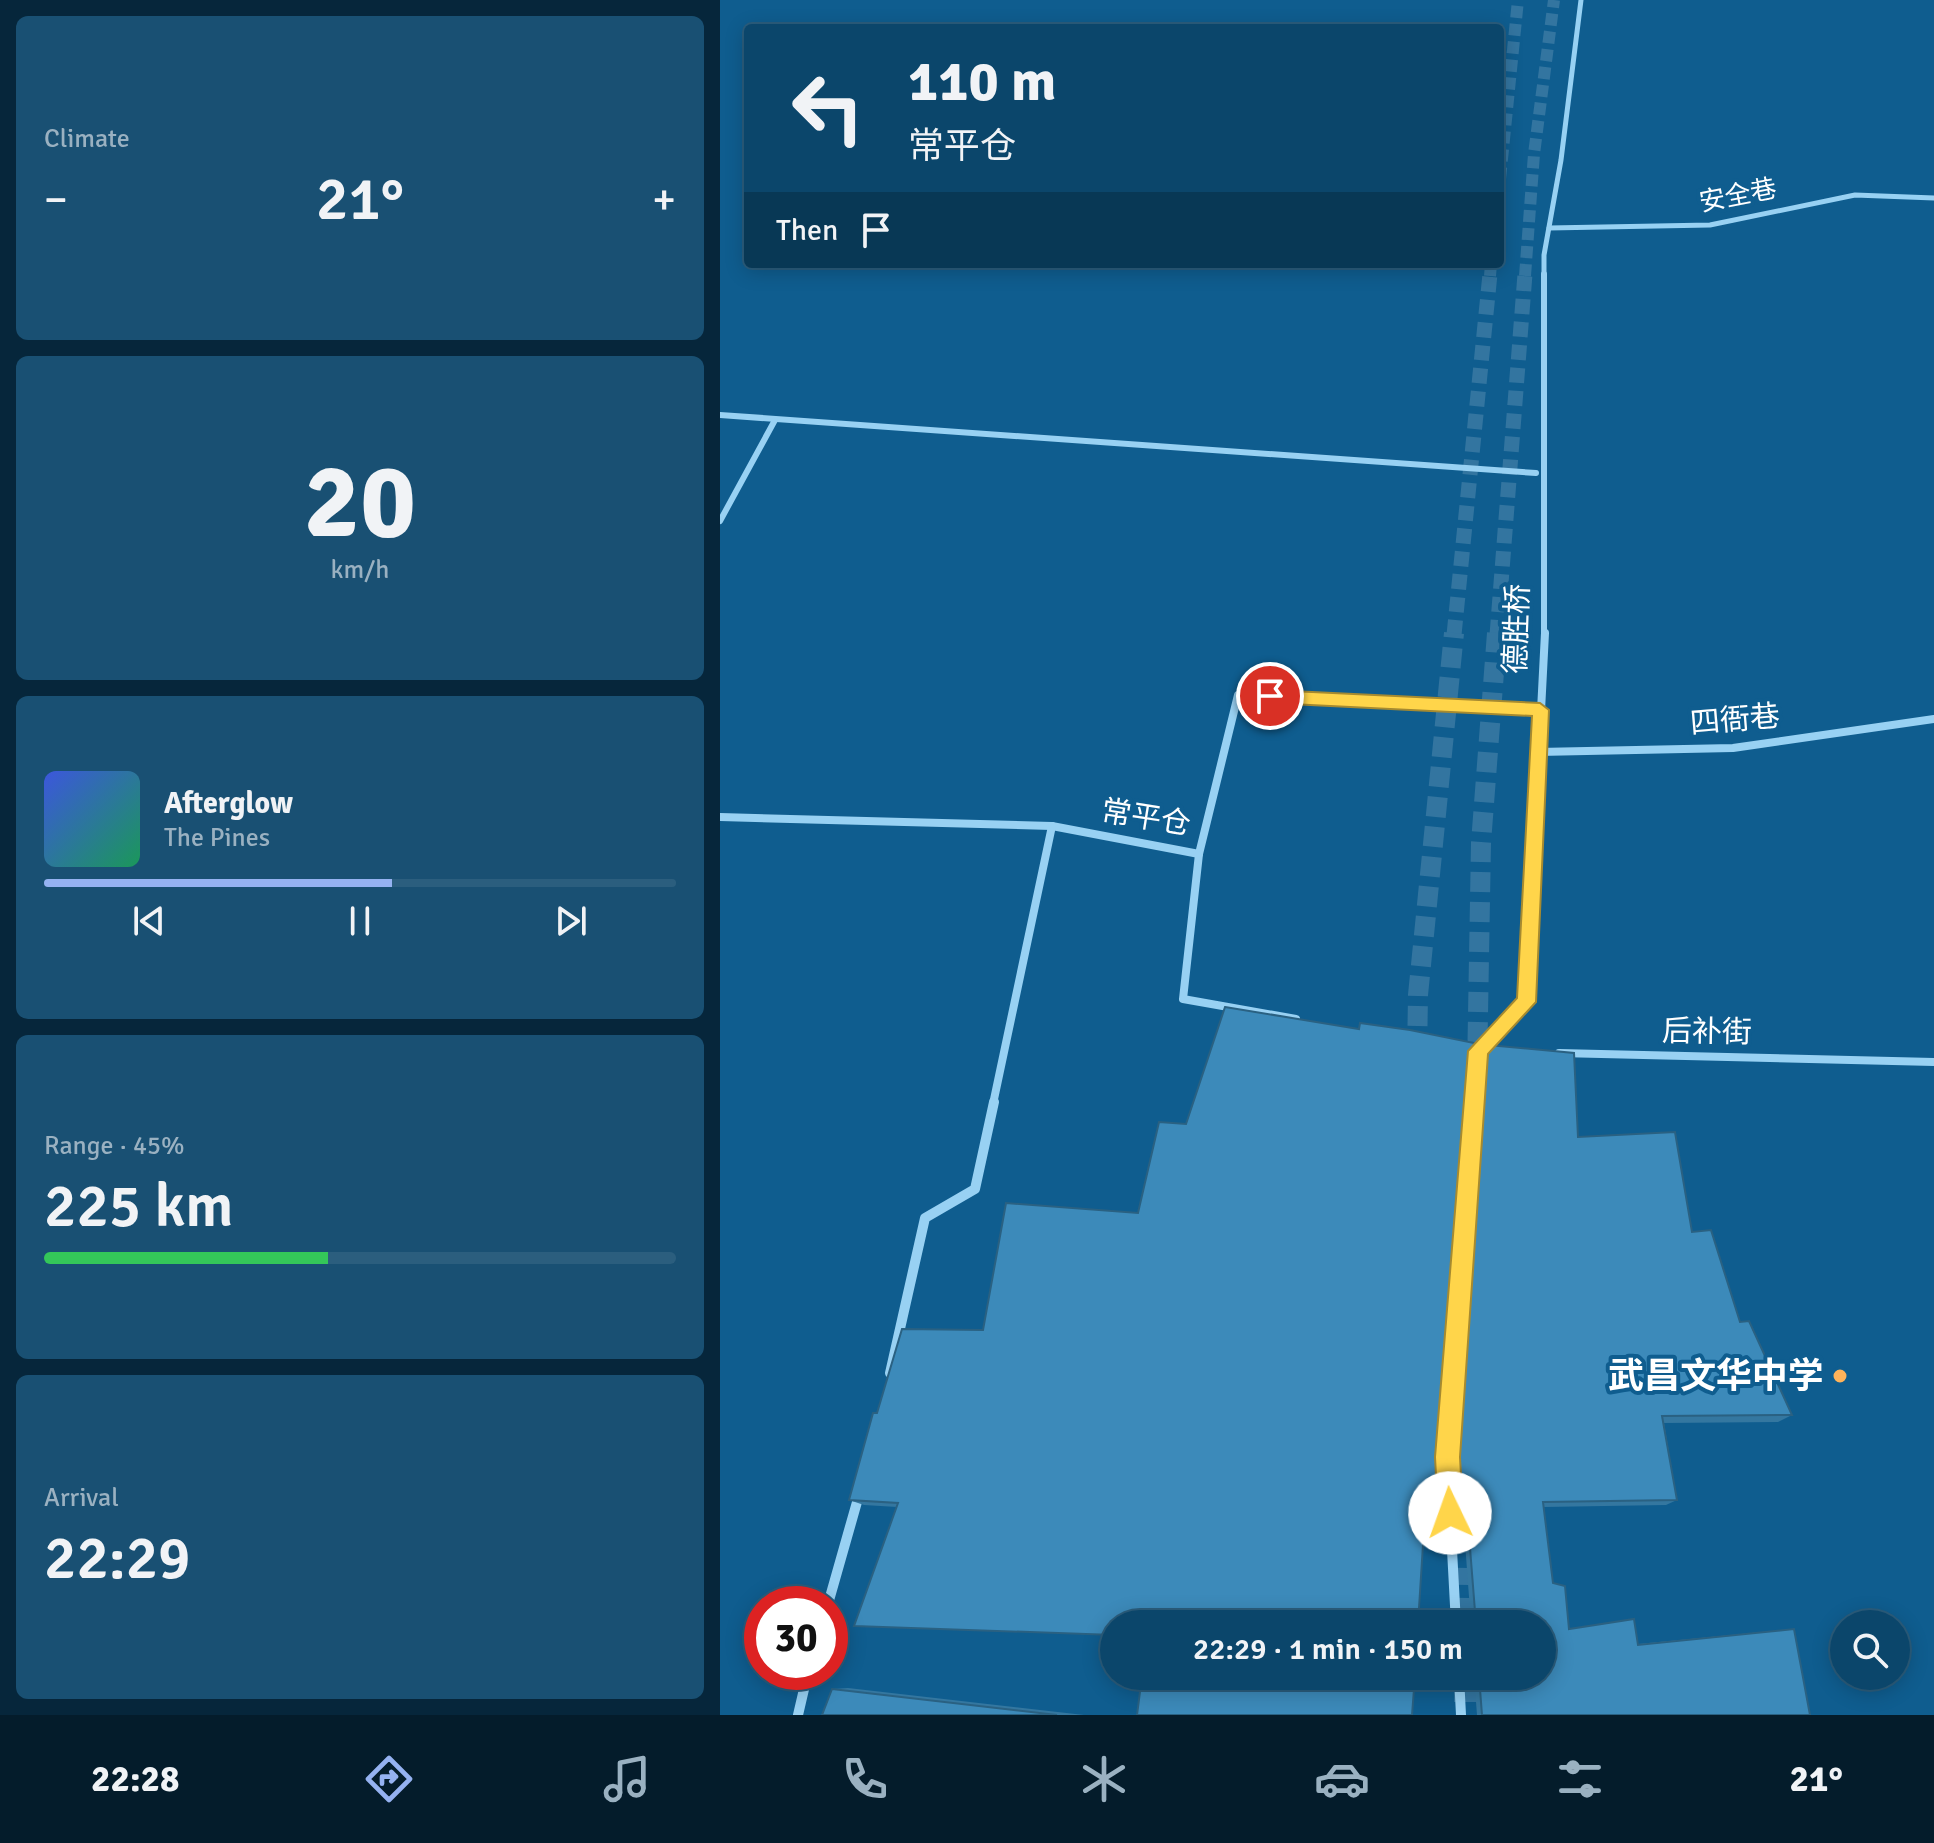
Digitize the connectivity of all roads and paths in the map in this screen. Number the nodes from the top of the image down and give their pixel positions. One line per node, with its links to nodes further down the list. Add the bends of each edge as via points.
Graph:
1 (1581, 0): 3 (street, 德胜桥)
2 (1934, 198): 3 (street, 安全巷, via 1855,195 1710,225)
3 (1549, 228): 8 (street, 德胜桥, via 1544,255 1545,623)
4 (720, 415): 5 (street)
5 (775, 420): 6 (street); 7 (street)
6 (1536, 473)
7 (720, 521)
8 (1540, 710): 10 (street, 德胜桥); 13 (street, 常平仓, via 1238,695)
9 (1934, 719): 10 (street, 四衙巷, via 1733,748)
10 (1538, 752): 16 (street, 德胜桥, via 1526,1002)
11 (720, 817): 12 (street, 常平仓)
12 (1052, 826): 13 (street, 常平仓); 20 (street, via 975,1189 925,1218)
13 (1199, 854): 14 (street, via 1183,999)
14 (1307, 1021)
15 (1463, 1048): 16 (street)
16 (1478, 1051): 17 (street); 23 (street, via 1447,1457)
17 (1494, 1051)
18 (1541, 1052): 19 (street, 后补街)
19 (1934, 1062)
20 (886, 1387)
21 (861, 1488): 22 (street)
22 (833, 1586)
23 (1455, 1610)
24 (804, 1690): 26 (street)
25 (1460, 1690): 27 (street)
26 (798, 1715)
27 (1461, 1715)

